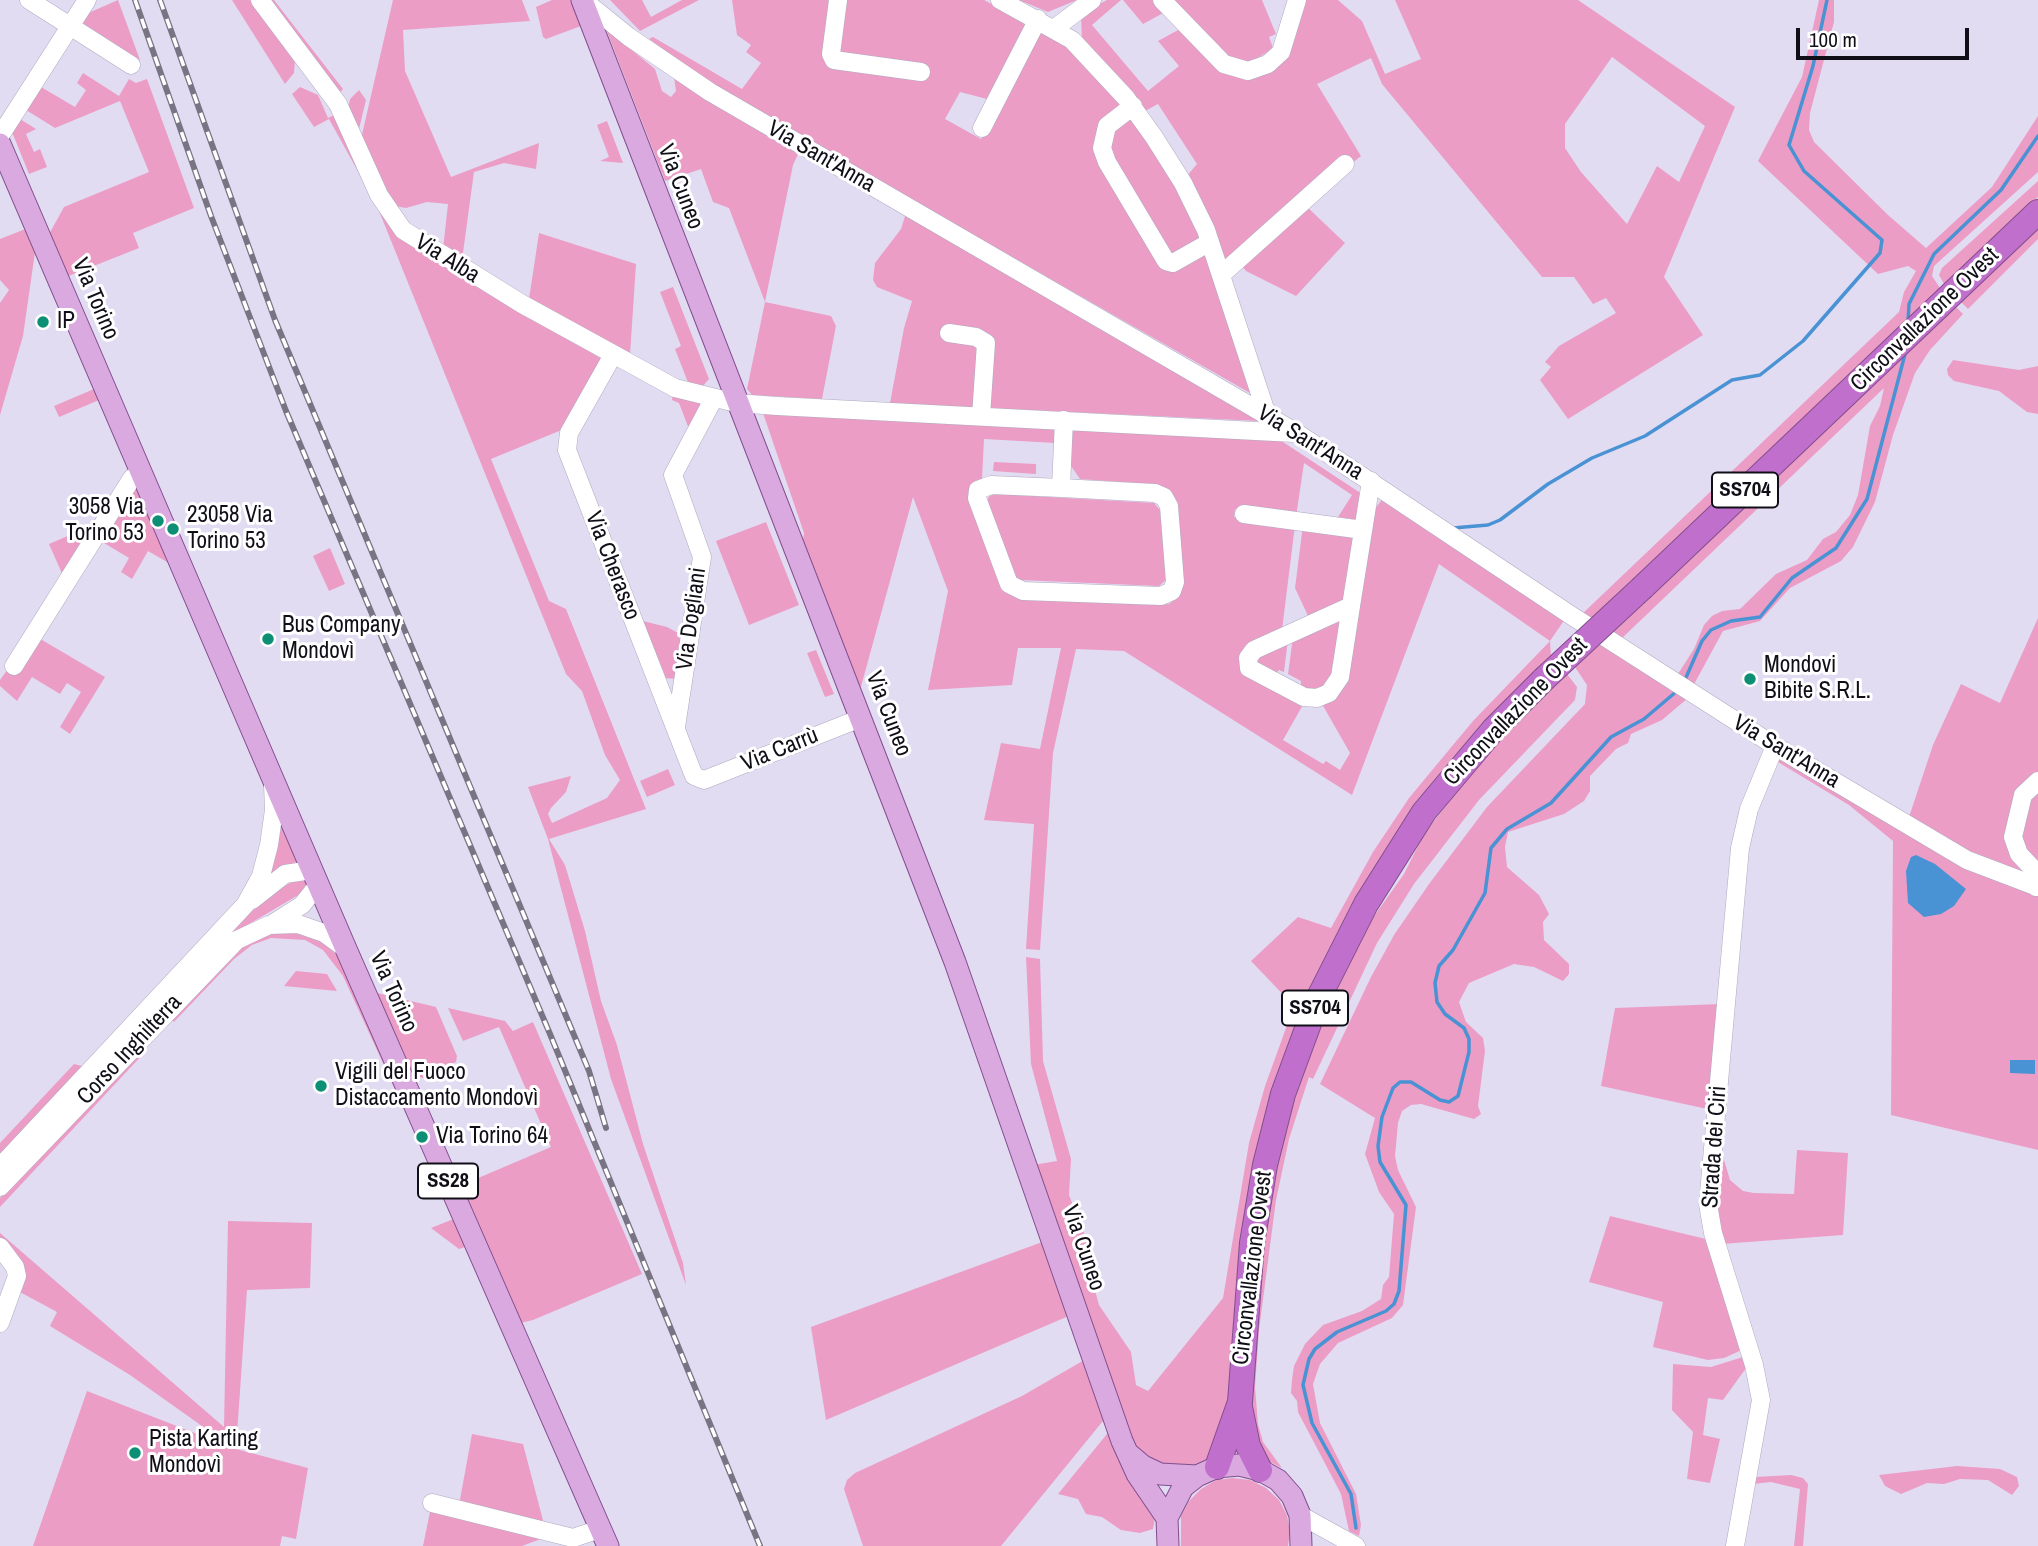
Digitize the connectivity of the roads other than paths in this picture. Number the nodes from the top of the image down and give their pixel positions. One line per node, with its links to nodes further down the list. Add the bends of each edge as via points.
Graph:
1 (29, 0): 11 (street)
2 (87, 0): 11 (street)
3 (260, 0): 24 (street, Via Alba, via 338,104 379,195 403,230)
4 (582, 0): 26 (main road, Via Cuneo); 27 (street, Via Sant'Anna, via 710,92)
5 (838, 0): 14 (street, via 834,60)
6 (1000, 0): 10 (street)
7 (1092, 0): 12 (street)
8 (1162, 0): 9 (street, via 1224,64 1248,71 1268,64 1281,52)
9 (1297, 0)
10 (1038, 19): 12 (street); 16 (street)
11 (70, 26): 13 (street); 17 (street)
12 (1055, 28): 15 (street, via 1078,46)
13 (131, 65)
14 (920, 72)
15 (1133, 106): 21 (street, via 1183,183); 21 (street, via 1107,126 1101,148 1107,162 1166,261 1173,263)
16 (982, 128)
17 (0, 136)
18 (0, 144): 31 (main road, Via Torino / SS28)
19 (1345, 164): 22 (street)
20 (2033, 217): 54 (highway, Circonvallazione Ovest / SS704, bridge, via 1544,679 1493,730 1424,812 1366,904 1318,999 1283,1094 1252,1243)
21 (1210, 242): 22 (street)
22 (1221, 275): 27 (street)
23 (949, 333): 28 (street, via 986,343)
24 (613, 355): 25 (street, Via Alba, via 675,388); 39 (street, Via Cherasco, via 569,433 568,450)
25 (714, 398): 26 (street, Via Alba); 39 (street, Via Dogliani, via 673,475 702,557)
26 (736, 402): 28 (street, Via Alba); 38 (main road, Via Cuneo)
27 (1268, 415): 30 (street, Via Sant'Anna)
28 (981, 416): 29 (street, Via Alba)
29 (1064, 420): 30 (street, Via Alba); 33 (street)
30 (1297, 433): 32 (street, Via Sant'Anna)
31 (143, 474): 37 (street, via 132,478); 41 (main road, Via Torino / SS28)
32 (1371, 481): 35 (street); 40 (street, Via Sant'Anna)
33 (1061, 488): 33 (street, via 987,485 978,490 977,498 1011,587 1161,596 1171,592 1175,582 1164,497)
34 (1244, 514): 35 (street)
35 (1363, 530): 36 (street)
36 (1351, 606): 36 (street, via 1254,650 1249,667 1304,697 1329,693 1340,677)
37 (14, 666)
38 (861, 718): 42 (street, Via Carrù); 55 (main road, Via Cuneo, via 955,962)
39 (676, 728): 42 (street, Via Cherasco)
40 (1775, 746): 45 (street, Via Sant'Anna, via 1967,860); 66 (street, Strada dei Ciri, via 1752,798 1740,848 1708,1204 1761,1400)
41 (271, 771): 44 (main road, Via Torino / SS28); 46 (street, Corso Inghilterra, via 271,836 261,876)
42 (698, 780)
43 (2038, 781): 45 (street, Via Sant'Anna, via 2023,795 2013,837 2019,854 2038,874)
44 (315, 878): 46 (street, Corso Inghilterra, via 285,874); 47 (street, Corso Inghilterra, via 302,905); 48 (main road, Via Torino / SS28)
45 (2037, 887)
46 (245, 905): 49 (street, Corso Inghilterra)
47 (269, 925): 48 (street, Corso Inghilterra, via 306,926); 49 (street, Corso Inghilterra, via 228,948)
48 (346, 949): 61 (main road, Via Torino / SS28)
49 (138, 1031): 50 (street, Corso Inghilterra); 51 (street, Corso Inghilterra)
50 (0, 1167)
51 (0, 1187)
52 (0, 1247): 53 (street, via 17,1276)
53 (0, 1323)
54 (1240, 1402): 56 (highway, SS704, via 1248,1446); 57 (highway, SS704)
55 (1128, 1454): 57 (main road, via 1160,1474); 60 (main road, Via Cuneo)
56 (1260, 1469): 57 (main road, via 1239,1465); 59 (main road, SS704, via 1292,1496)
57 (1207, 1471): 60 (main road, SS704, via 1183,1487)
58 (432, 1503): 62 (street, Via Torino)
59 (1300, 1515): 64 (main road, SS704); 65 (street)
60 (1167, 1518): 63 (main road, SS704)
61 (604, 1537): 62 (street, Via Torino)
62 (566, 1541)
63 (1168, 1546)
64 (1301, 1546)
65 (1356, 1546)
66 (1734, 1546)

